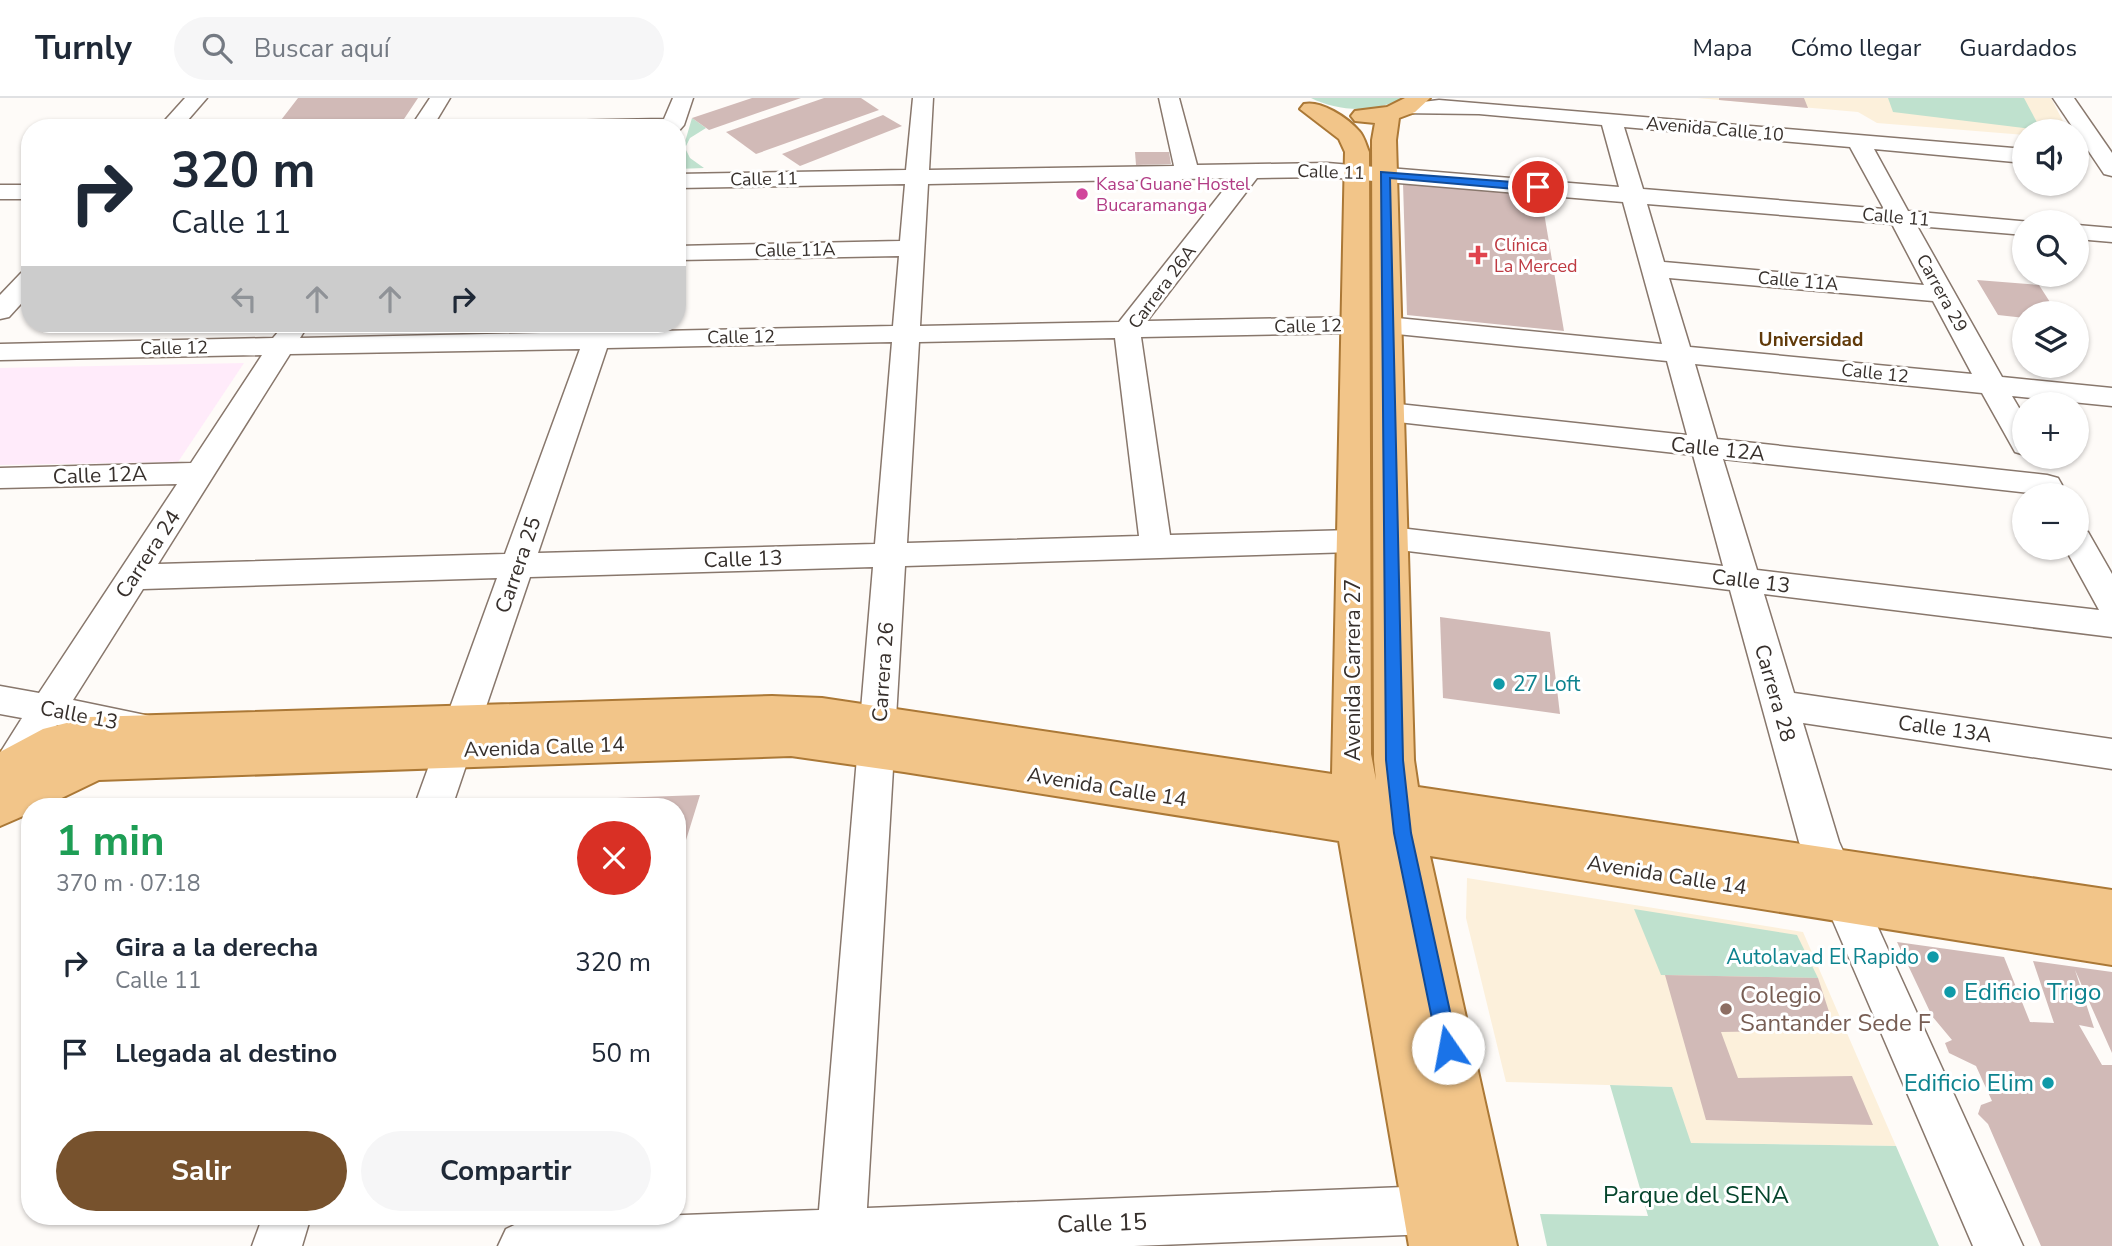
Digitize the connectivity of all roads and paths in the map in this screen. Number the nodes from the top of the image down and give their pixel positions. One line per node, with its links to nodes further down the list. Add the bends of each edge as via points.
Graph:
1 (197, 98): 11 (street)
2 (440, 98): 12 (street)
3 (683, 98): 13 (street)
4 (923, 98): 24 (street, Carrera 26)
5 (1169, 98): 22 (street)
6 (1506, 98): 16 (street, Avenida Calle 10)
7 (2063, 98): 19 (street)
8 (2086, 98): 19 (street)
9 (1302, 103): 10 (main road, via 1350,116); 23 (main road, Avenida Carrera 27, via 1350,135)
10 (1404, 107): 14 (street, Avenida Calle 10); 23 (main road, Avenida Carrera 27, via 1384,139)
11 (177, 119)
12 (427, 119)
13 (675, 119)
14 (1611, 120): 15 (street, Avenida Calle 10); 28 (street, Carrera 28)
15 (1858, 141): 18 (street, Avenida Calle 10); 29 (street, Carrera 29)
16 (2012, 145)
17 (2089, 152): 19 (street)
18 (2012, 155)
19 (2109, 156): 20 (street)
20 (2089, 159)
21 (1251, 171): 22 (street, Calle 11); 23 (street, Calle 11); 40 (street, Carrera 26A)
22 (1187, 172): 24 (street, Calle 11)
23 (1371, 174): 28 (street, Calle 11); 39 (main road, Avenida Carrera 27)
24 (918, 177): 25 (street, Calle 11); 33 (street, Carrera 26)
25 (686, 181)
26 (0, 192): 27 (street)
27 (21, 192)
28 (1633, 195): 29 (street, Calle 11); 35 (street, Carrera 28)
29 (1900, 218): 30 (street, Calle 11); 37 (street, Carrera 29)
30 (2012, 227)
31 (2089, 233): 32 (street)
32 (2112, 235)
33 (913, 248): 34 (street, Calle 11A); 44 (street, Carrera 26)
34 (686, 253)
35 (1654, 269): 37 (street, Calle 11A); 47 (street, Carrera 28)
36 (21, 288): 38 (street)
37 (1942, 294): 48 (street, Carrera 29)
38 (0, 311)
39 (1371, 325): 40 (street, Calle 12); 47 (street, Calle 12); 50 (main road, Avenida Carrera 27); 57 (main road, Avenida Carrera 27)
40 (1127, 329): 44 (street, Calle 12); 58 (street, Carrera 26A)
41 (686, 332): 44 (street, Calle 12)
42 (495, 333): 45 (street, Calle 12)
43 (599, 333): 61 (street, Carrera 25)
44 (906, 333): 59 (street, Carrera 26)
45 (288, 335): 46 (street, Calle 12); 53 (street, Carrera 24)
46 (0, 352)
47 (1678, 354): 48 (street, Calle 12); 52 (street, Carrera 28)
48 (1992, 385): 49 (street, Calle 12); 51 (street, Carrera 29)
49 (2112, 397)
50 (1389, 412): 52 (street, Calle 12A); 56 (main road, Avenida Carrera 27)
51 (2012, 421)
52 (1705, 447): 55 (street, Calle 12A); 63 (street, Carrera 28)
53 (200, 473): 54 (street, Calle 12A); 62 (street, Carrera 24)
54 (0, 478)
55 (2012, 485)
56 (1391, 538): 63 (street, Calle 13); 77 (main road, Avenida Carrera 27, via 1394,760)
57 (1353, 541): 58 (street, Calle 13); 77 (main road, Avenida Carrera 27, via 1351,754)
58 (1156, 547): 59 (street, Calle 13)
59 (891, 555): 61 (street, Calle 13); 71 (street, Carrera 26)
60 (2088, 560): 64 (street)
61 (517, 566): 62 (street, Calle 13); 70 (street, Carrera 25)
62 (132, 577): 68 (street, Carrera 24)
63 (1743, 580): 65 (street, Calle 13); 67 (street, Carrera 28)
64 (2112, 604)
65 (2112, 624)
66 (0, 700): 68 (street, Calle 13)
67 (1779, 705): 73 (street, Calle 13A); 78 (street, Carrera 28)
68 (48, 709): 69 (street, Calle 13); 74 (street, Carrera 24)
69 (158, 730): 70 (main road, Avenida Calle 14); 72 (main road, Avenida Calle 14)
70 (458, 736): 71 (main road, Avenida Calle 14); 72 (main road, Avenida Calle 14); 75 (street, Carrera 25)
71 (878, 737): 77 (main road, Avenida Calle 14); 83 (street, Carrera 26)
72 (104, 747): 74 (main road)
73 (2112, 754)
74 (10, 780): 76 (main road)
75 (436, 798)
76 (0, 807)
77 (1378, 814): 78 (main road, Avenida Calle 14); 82 (main road, Avenida Carrera 27); 86 (main road, Avenida Carrera 27)
78 (1836, 885): 79 (main road, Avenida Calle 14); 80 (main road, Avenida Calle 14); 87 (street, Carrera 28)
79 (2112, 910)
80 (2112, 944)
81 (284, 1225): 84 (street)
82 (1433, 1228): 83 (street, Calle 15)
83 (841, 1240): 85 (street, Calle 15)
84 (277, 1246)
85 (523, 1246)
86 (1490, 1246)
87 (1998, 1246)

